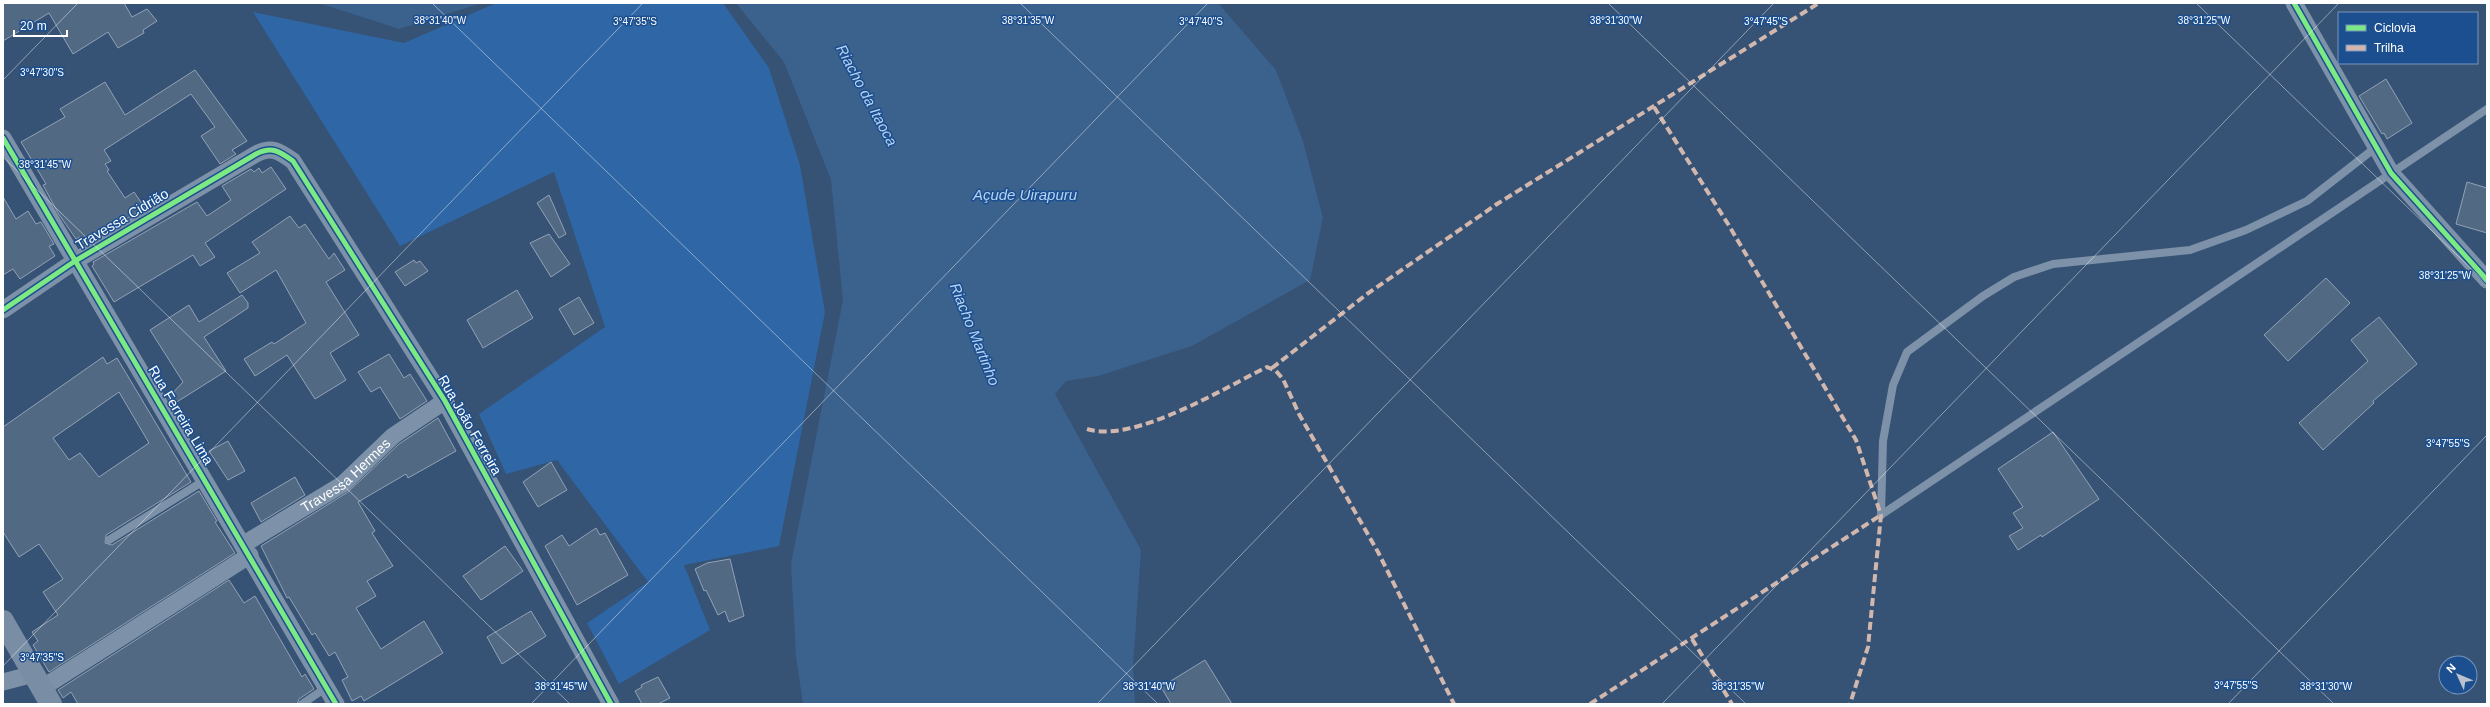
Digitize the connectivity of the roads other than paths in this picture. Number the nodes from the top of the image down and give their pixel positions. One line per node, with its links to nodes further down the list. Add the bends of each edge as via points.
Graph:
1 (2294, 3): 4 (street)
2 (2487, 108): 6 (lane)
3 (3, 138): 7 (street, Rua Ferreira Lima)
4 (2375, 148): 6 (street); 6 (lane, via 2307,201 2246,230 2190,250 2053,264 2014,277 1983,296 1907,352 1893,385 1886,419 1881,516)
5 (256, 154): 7 (street, Travessa Cidrião); 10 (street, Rua João Ferreira, via 273,148 293,161)
6 (2391, 173): 8 (street)
7 (75, 261): 9 (street, Travessa Cidrião); 11 (street, Rua Ferreira Lima)
8 (2487, 280)
9 (3, 310)
10 (444, 401): 13 (street, Travessa Hermes, via 393,436 343,484); 20 (street, Rua João Ferreira)
11 (205, 480): 12 (lane); 13 (street, Rua Ferreira Lima)
12 (108, 540)
13 (247, 550): 16 (street, Rua Ferreira Lima); 17 (street, Travessa Hermes)
14 (3, 621): 17 (main road)
15 (3, 682): 17 (street, Travessa Hermes)
16 (327, 687): 18 (lane); 19 (street, Rua Ferreira Lima)
17 (42, 689)
18 (302, 704)
19 (336, 704)
20 (611, 704)

